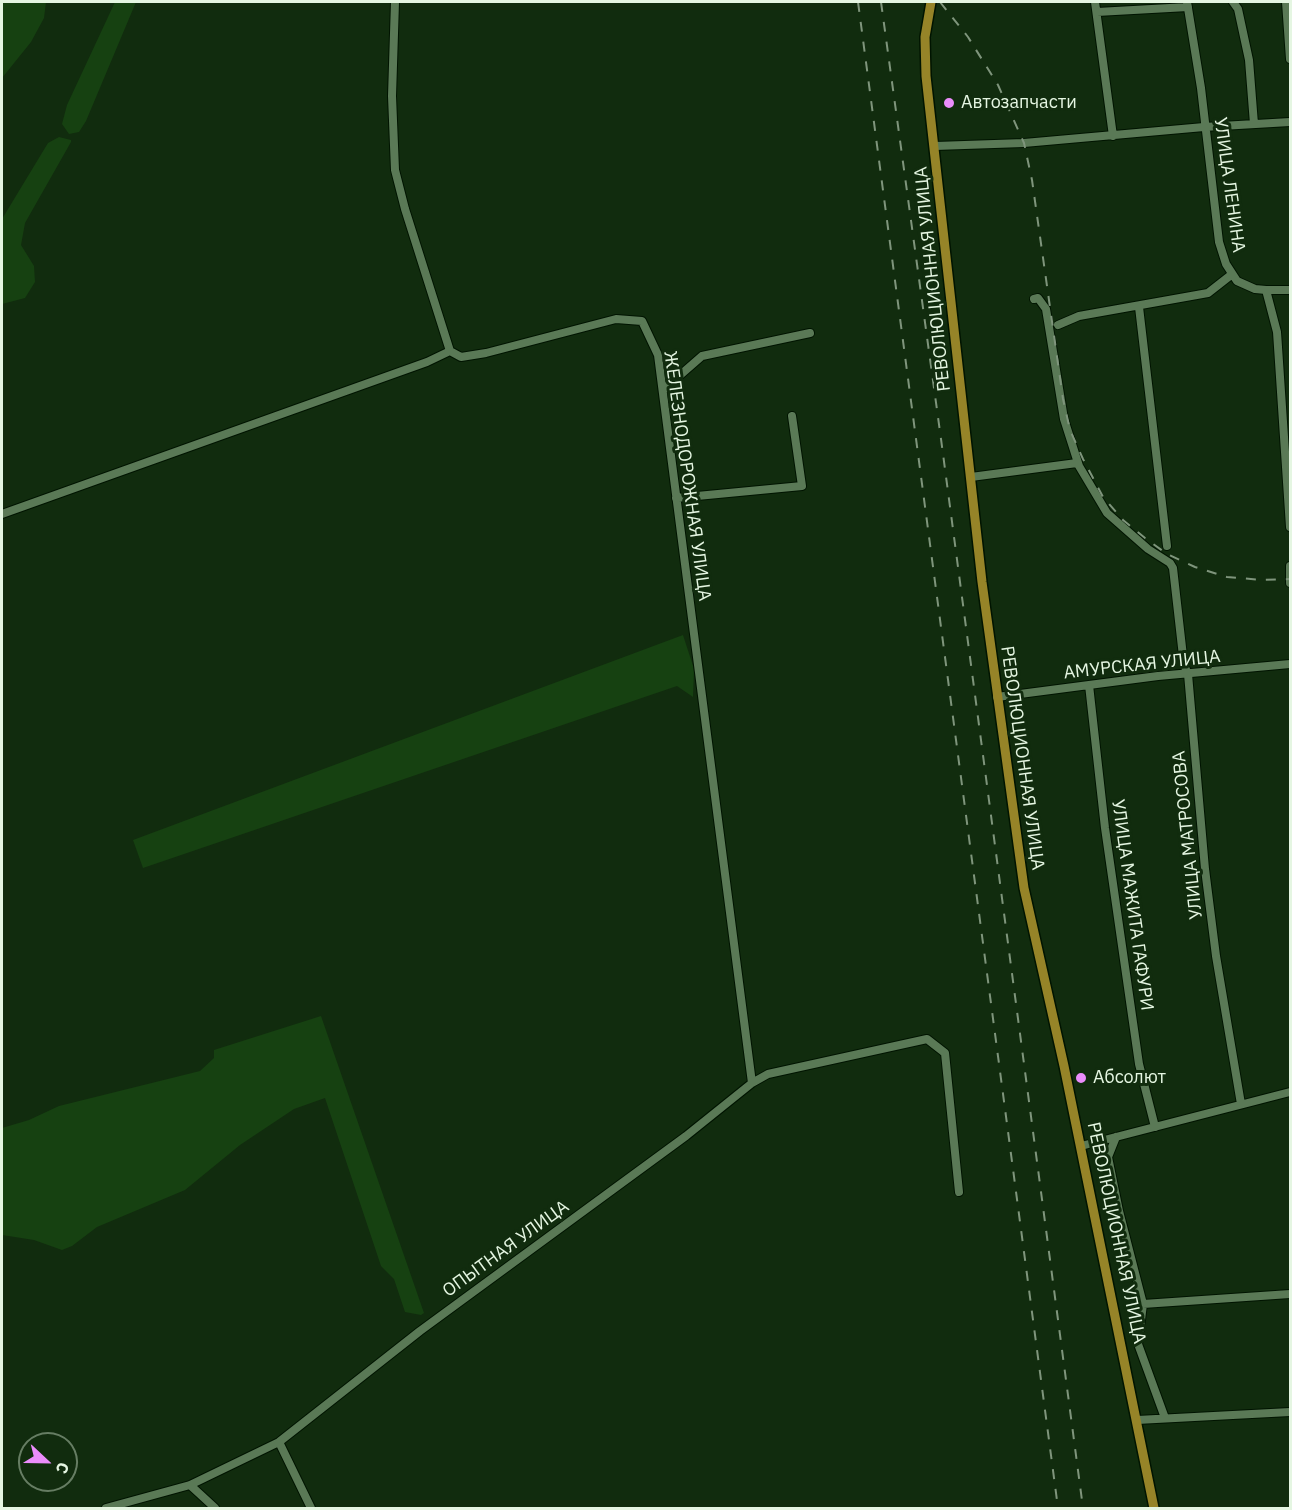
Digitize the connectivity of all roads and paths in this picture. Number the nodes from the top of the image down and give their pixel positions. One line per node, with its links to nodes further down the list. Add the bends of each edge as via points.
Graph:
1 (395, 2): 21 (street, via 395,170)
2 (931, 2): 13 (main road, РЕВОЛЮЦИОННАЯ УЛИЦА, via 925,57)
3 (1095, 2): 7 (street)
4 (1233, 2): 10 (street, via 1238,9 1248,60)
5 (1286, 2): 8 (street)
6 (1187, 4): 7 (street); 11 (street, УЛИЦА ЛЕНИНА)
7 (1096, 12): 12 (street)
8 (1290, 59)
9 (1290, 122): 10 (street)
10 (1254, 124): 11 (street)
11 (1204, 127): 12 (street); 14 (street, УЛИЦА ЛЕНИНА, via 1219,242)
12 (1113, 136): 13 (street)
13 (935, 146): 25 (main road, РЕВОЛЮЦИОННАЯ УЛИЦА)
14 (1231, 275): 15 (street, УЛИЦА ЛЕНИНА, via 1249,287); 18 (street, via 1208,293)
15 (1266, 290): 16 (street, УЛИЦА ЛЕНИНА); 28 (street, via 1276,332)
16 (1290, 290)
17 (1034, 299): 24 (street, via 1038,298 1046,309 1064,419)
18 (1138, 307): 19 (street, via 1079,316); 29 (street)
19 (1058, 325)
20 (810, 333): 22 (street, via 702,356)
21 (450, 351): 22 (street, ЖЕЛЕЗНОДОРОЖНАЯ УЛИЦА, via 461,357 616,319 642,321 658,355); 27 (street)
22 (663, 390): 26 (street, ЖЕЛЕЗНОДОРОЖНАЯ УЛИЦА)
23 (792, 416): 26 (street, via 802,486)
24 (1077, 463): 25 (street); 33 (street, УЛИЦА МАТРОСОВА, via 1107,513 1173,568)
25 (970, 477): 35 (main road, РЕВОЛЮЦИОННАЯ УЛИЦА)
26 (676, 498): 36 (street, ЖЕЛЕЗНОДОРОЖНАЯ УЛИЦА)
27 (2, 514)
28 (1290, 527)
29 (1167, 546)
30 (1290, 566): 31 (street)
31 (1290, 583)
32 (1290, 664): 33 (street, АМУРСКАЯ УЛИЦА)
33 (1188, 674): 34 (street, АМУРСКАЯ УЛИЦА); 38 (street, УЛИЦА МАТРОСОВА, via 1210,912)
34 (1089, 685): 35 (street, АМУРСКАЯ УЛИЦА); 39 (street, УЛИЦА МАЖИТА ГАФУРИ, via 1137,1052)
35 (997, 697): 41 (main road, РЕВОЛЮЦИОННАЯ УЛИЦА, via 1024,888)
36 (752, 1083): 42 (street, ОПЫТНАЯ УЛИЦА, via 768,1074 927,1039 945,1053); 48 (street, ОПЫТНАЯ УЛИЦА, via 420,1331)
37 (1290, 1092): 38 (street)
38 (1241, 1104): 39 (street)
39 (1155, 1127): 40 (street)
40 (1116, 1137): 41 (street); 44 (street, via 1108,1157)
41 (1081, 1146): 47 (main road, РЕВОЛЮЦИОННАЯ УЛИЦА)
42 (959, 1192)
43 (1290, 1294): 44 (street)
44 (1143, 1304): 46 (street, via 1138,1344)
45 (1290, 1412): 46 (street)
46 (1165, 1418): 47 (street)
47 (1137, 1419): 53 (main road, РЕВОЛЮЦИОННАЯ УЛИЦА)
48 (279, 1442): 49 (street, ОПЫТНАЯ УЛИЦА); 52 (street)
49 (190, 1485): 50 (street, ОПЫТНАЯ УЛИЦА); 51 (street)
50 (106, 1509)
51 (215, 1509)
52 (311, 1509)
53 (1154, 1509)

